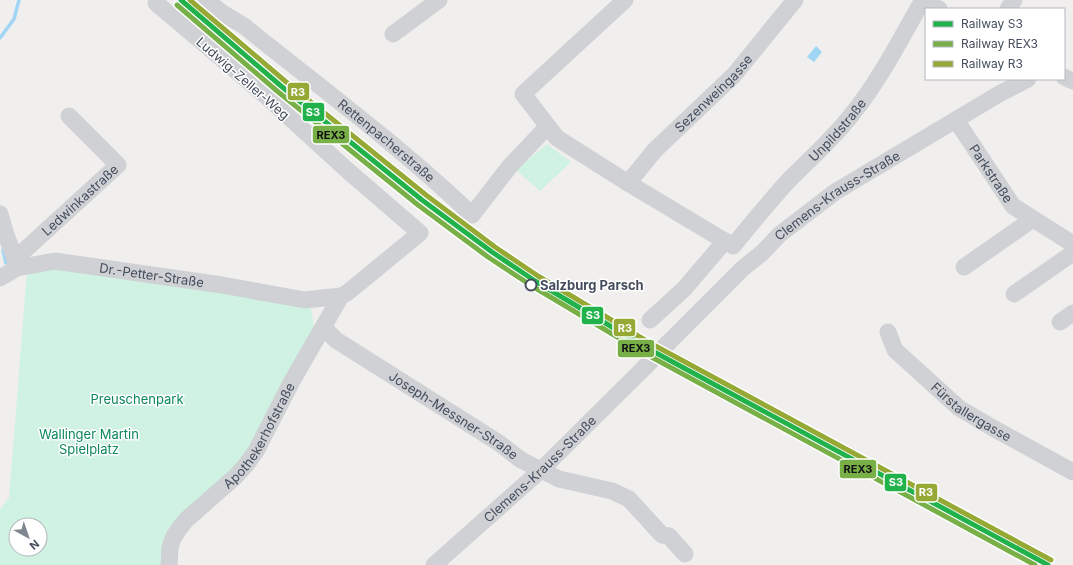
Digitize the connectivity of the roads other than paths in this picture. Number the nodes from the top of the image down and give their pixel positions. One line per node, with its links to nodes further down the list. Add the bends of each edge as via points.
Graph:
1 (206, 0): 13 (street, Rettenpacherstraße, via 244,26 379,134 472,215 510,166)
2 (439, 0): 8 (street)
3 (626, 0): 13 (street, via 522,94)
4 (795, 0): 14 (street, Sezenweingasse, via 734,74 655,150)
5 (923, 0): 7 (street); 18 (street, Unpildstraße, via 868,94 837,132)
6 (156, 3): 17 (street, Ludwig-Zeller-Weg, via 266,96)
7 (938, 8)
8 (393, 34)
9 (1024, 80): 10 (street, Clemens-Krauss-Straße)
10 (1007, 84): 12 (street, Clemens-Krauss-Straße)
11 (69, 116): 21 (street, Ledwinkastraße, via 118,165)
12 (956, 120): 16 (street, Parkstraße, via 1013,206); 30 (street, Clemens-Krauss-Straße, via 835,192 806,213 742,269)
13 (547, 127): 14 (street, via 557,138)
14 (628, 183): 18 (street)
15 (0, 214): 21 (street)
16 (1033, 219): 19 (street, Parkstraße); 22 (street)
17 (420, 233): 25 (street, Dr.-Petter-Straße)
18 (729, 243): 27 (street)
19 (1073, 244)
20 (1073, 253): 24 (street)
21 (16, 263): 23 (street, Dr.-Petter-Straße); 26 (street, Dr.-Petter-Straße, via 55,261 222,285)
22 (964, 266)
23 (0, 278)
24 (1014, 294)
25 (341, 296): 26 (street, Dr.-Petter-Straße); 28 (street, Apothekerhofstraße)
26 (305, 300): 28 (street, via 314,306 321,316)
27 (650, 320)
28 (324, 327): 32 (street, Joseph-Messner-Straße, via 336,340); 35 (street, Apothekerhofstraße, via 246,465 235,478 186,520 173,538)
29 (888, 332): 33 (street, Fürstallergasse, via 895,350 959,408)
30 (669, 342)
31 (643, 369): 32 (street, Clemens-Krauss-Straße)
32 (540, 471): 34 (street, Joseph-Messner-Straße, via 568,482 612,491 630,499 662,536 669,536); 36 (street, Clemens-Krauss-Straße)
33 (1073, 472)
34 (685, 554)
35 (169, 565)
36 (434, 565)

